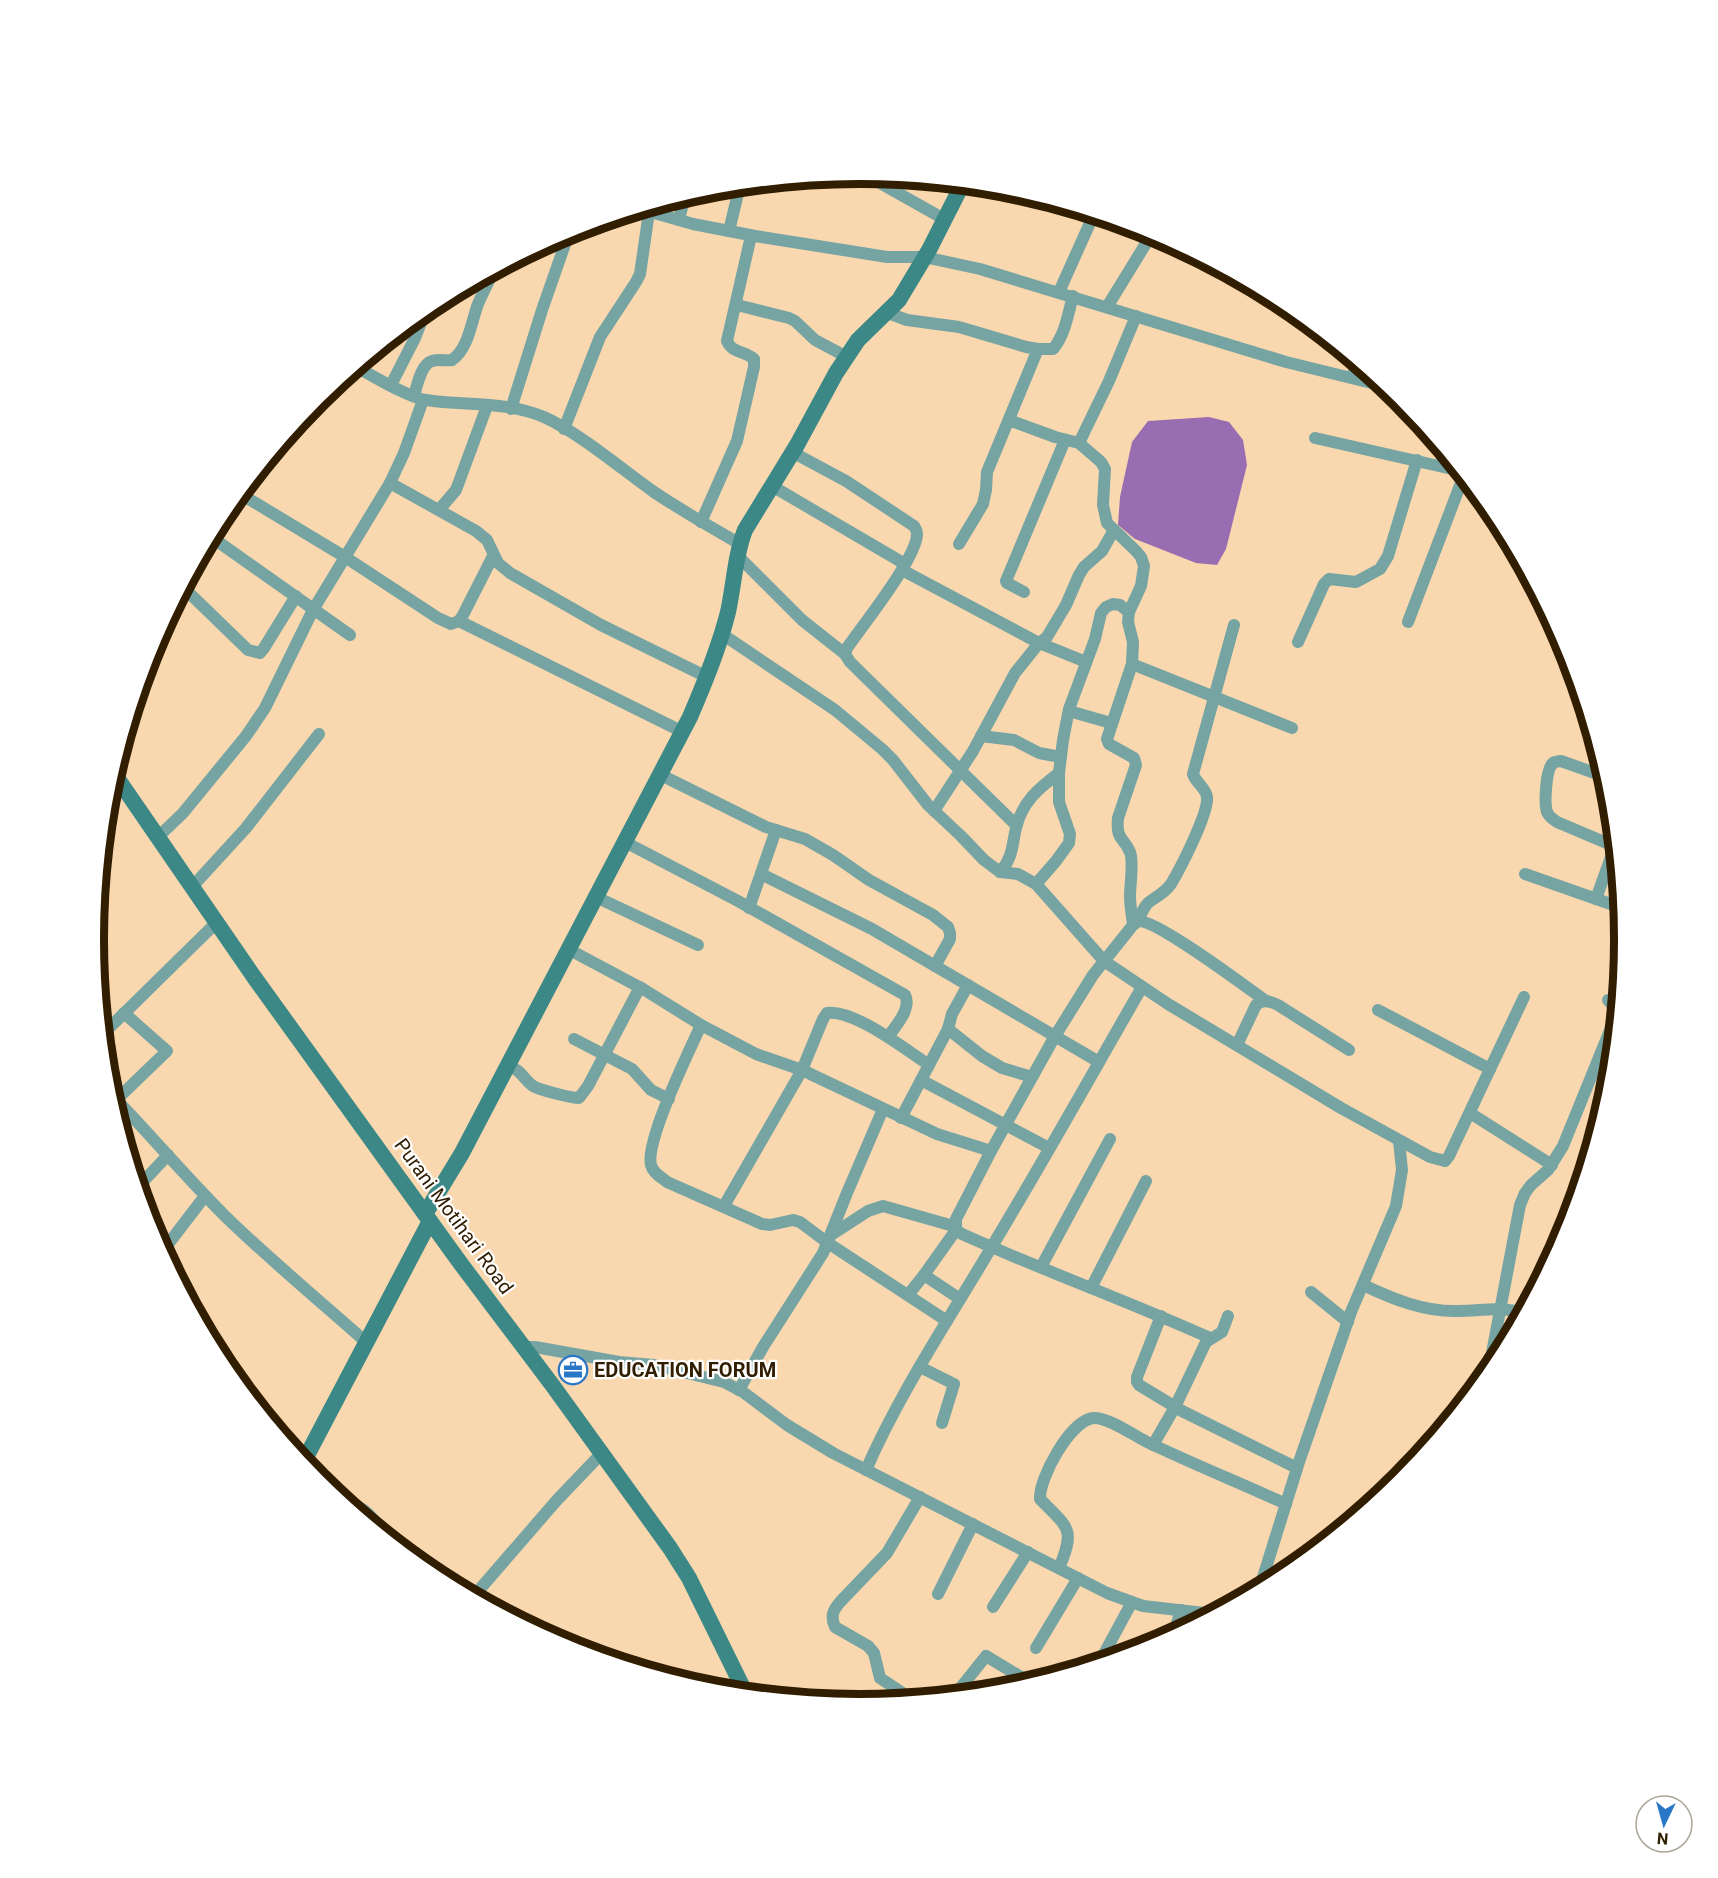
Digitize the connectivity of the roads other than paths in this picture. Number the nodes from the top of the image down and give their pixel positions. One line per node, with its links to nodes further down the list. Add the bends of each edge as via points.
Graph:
1 (882, 184): 7 (street)
2 (959, 190): 7 (street)
3 (738, 194): 10 (street)
4 (683, 205): 8 (street)
5 (653, 212): 8 (street)
6 (645, 215): 34 (street, via 640,274 600,337)
7 (944, 219): 14 (street)
8 (679, 220): 10 (street)
9 (1091, 221): 16 (street)
10 (729, 231): 11 (street)
11 (751, 236): 14 (street, via 887,257); 18 (street)
12 (1148, 241): 19 (street)
13 (565, 243): 32 (street)
14 (924, 257): 16 (street); 20 (street)
15 (489, 281): 30 (street, via 462,349 452,360 428,364 419,380)
16 (1059, 292): 17 (street)
17 (1073, 296): 19 (street); 23 (street, via 1059,342 1053,349)
18 (736, 305): 24 (street, via 789,318 815,340); 46 (street, via 727,341 732,349 749,354 754,367 737,441)
19 (1107, 307): 21 (street)
20 (888, 313): 23 (street, via 907,321 959,327); 24 (street, via 868,328)
21 (1136, 316): 27 (street); 37 (street)
22 (413, 330): 29 (street)
23 (1038, 349): 33 (street)
24 (847, 357): 38 (street)
25 (1355, 369): 27 (street)
26 (363, 370): 29 (street)
27 (1352, 378): 28 (street)
28 (1369, 382)
29 (391, 385): 30 (street)
30 (419, 398): 31 (street); 41 (street, via 404,453)
31 (487, 406): 32 (street); 45 (street, via 456,490)
32 (511, 409): 34 (street, via 541,416)
33 (1009, 420): 36 (street); 49 (street, via 987,472 983,504)
34 (564, 429): 46 (street)
35 (1315, 438): 39 (street)
36 (1065, 440): 37 (street); 54 (street, via 1006,581)
37 (1079, 443): 47 (street, via 1105,469 1104,514)
38 (792, 452): 43 (street); 53 (street, via 846,481 914,526 916,540)
39 (1417, 460): 40 (street); 64 (street, via 1384,563 1356,582 1329,579)
40 (1449, 468)
41 (390, 483): 45 (street); 51 (street)
42 (1461, 483): 60 (street)
43 (772, 486): 50 (street, via 745,530); 53 (street)
44 (246, 498): 51 (street)
45 (439, 510): 52 (street, via 487,540)
46 (701, 522): 50 (street)
47 (1114, 530): 58 (street, via 1142,557 1144,566 1141,586); 65 (street, via 1102,551 1084,567 1058,621)
48 (217, 541): 56 (street)
49 (959, 544)
50 (739, 550): 62 (street); 66 (street, via 802,620)
51 (345, 556): 57 (street); 59 (street, via 438,618 450,624)
52 (493, 556): 59 (street); 69 (street, via 510,573 600,625)
53 (903, 567): 65 (street); 66 (street, via 846,648)
54 (1024, 592)
55 (188, 593): 56 (street, via 254,652 264,648)
56 (296, 596): 57 (street)
57 (313, 610): 63 (street); 86 (street, via 246,736 190,805)
58 (1129, 612): 67 (street, via 1120,605 1106,607); 68 (street)
59 (459, 621): 74 (street)
60 (1408, 622)
61 (1234, 625): 70 (street)
62 (722, 634): 69 (street); 83 (street, via 835,710 882,749)
63 (350, 635)
64 (1298, 642)
65 (1039, 643): 67 (street); 76 (street, via 1015,673)
66 (846, 654): 78 (street)
67 (1086, 662): 71 (street)
68 (1132, 664): 70 (street); 72 (street)
69 (707, 677): 74 (street)
70 (1215, 696): 73 (street); 100 (street, via 1193,774 1207,796 1205,811 1171,884 1149,902)
71 (1069, 711): 72 (street); 77 (street)
72 (1111, 723): 100 (street, via 1109,744 1134,758 1136,765 1117,827 1132,860 1130,900)
73 (1292, 728)
74 (683, 732): 81 (street)
75 (319, 734): 94 (street, via 251,822)
76 (981, 736): 77 (street, via 1014,740 1040,753); 78 (street)
77 (1061, 757): 79 (street)
78 (960, 771): 83 (street); 84 (street)
79 (1059, 773): 84 (street, via 1027,801); 93 (street, via 1059,802 1070,834 1069,843)
80 (1596, 773): 88 (street, via 1554,762 1547,778 1547,811 1557,822)
81 (661, 776): 85 (street); 87 (street)
82 (120, 782): 86 (street, Purani Motihari Road)
83 (934, 811): 90 (street)
84 (1016, 825): 90 (street, via 1010,858)
85 (776, 830): 91 (street); 104 (street, via 805,839 942,921 948,927 950,939)
86 (159, 836): 94 (street, Purani Motihari Road)
87 (625, 842): 95 (street); 98 (street)
88 (1608, 843)
89 (1610, 860): 96 (street)
90 (1000, 872): 93 (street, via 1018,874)
91 (761, 874): 98 (street); 104 (street, via 872,929)
92 (1525, 874): 96 (street)
93 (1036, 884): 103 (street)
94 (192, 887): 99 (street, Purani Motihari Road)
95 (596, 897): 101 (street); 102 (street)
96 (1596, 899): 97 (street)
97 (1613, 905)
98 (749, 908): 119 (street, via 905,995 907,1007)
99 (217, 922): 113 (street); 148 (street, Purani Motihari Road)
100 (1136, 923): 103 (street); 110 (street, via 1149,922)
101 (698, 945)
102 (568, 949): 106 (street); 126 (street)
103 (1104, 961): 107 (street); 118 (street)
104 (935, 966): 105 (street)
105 (968, 985): 116 (street); 118 (street)
106 (640, 987): 114 (street); 123 (street)
107 (1143, 987): 121 (street); 124 (street)
108 (1524, 997): 127 (street)
109 (1608, 1000): 111 (street)
110 (1266, 1001): 121 (street, via 1256,1005); 122 (street)
111 (1611, 1004)
112 (1378, 1010): 127 (street)
113 (124, 1013): 115 (street); 131 (street, via 167,1051)
114 (701, 1025): 128 (street, via 766,1059); 132 (street)
115 (109, 1028)
116 (948, 1029): 125 (street); 129 (street, via 1002,1068)
117 (1608, 1034): 143 (street)
118 (1055, 1036): 124 (street); 129 (street)
119 (888, 1037): 125 (street); 128 (street, via 848,1016 827,1013)
120 (574, 1039): 123 (street)
121 (1237, 1045): 139 (street)
122 (1349, 1050)
123 (604, 1055): 126 (street, via 579,1098 538,1089 515,1067); 132 (street, via 632,1069 651,1090)
124 (1099, 1062): 140 (street)
125 (929, 1065): 130 (street)
126 (508, 1066): 148 (street)
127 (1490, 1069): 135 (street)
128 (802, 1070): 134 (street); 147 (street)
129 (1032, 1077): 137 (street)
130 (921, 1080): 136 (street); 137 (street)
131 (119, 1092)
132 (669, 1100): 147 (street, via 653,1142 651,1168 667,1182)
133 (123, 1109): 142 (street)
134 (884, 1109): 136 (street); 150 (street)
135 (1470, 1113): 139 (street, via 1445,1161); 143 (street)
136 (901, 1118): 141 (street, via 937,1134)
137 (1005, 1125): 140 (street); 141 (street)
138 (1110, 1139): 153 (street)
139 (1399, 1141): 155 (street, via 1400,1192)
140 (1049, 1148): 152 (street)
141 (991, 1150): 149 (street, via 956,1219)
142 (168, 1155): 144 (street); 146 (street)
143 (1552, 1165): 160 (street, via 1531,1185 1520,1205)
144 (144, 1181)
145 (1146, 1181): 156 (street)
146 (205, 1196): 151 (street); 167 (street)
147 (724, 1206): 150 (street, via 770,1226 800,1222)
148 (428, 1218): 167 (street); 168 (street, Purani Motihari Road)
149 (956, 1227): 150 (street, via 883,1206); 152 (street); 154 (street)
150 (830, 1239): 158 (street); 171 (street)
151 (168, 1244)
152 (992, 1247): 153 (street); 159 (street)
153 (1041, 1267): 156 (street)
154 (924, 1275): 158 (street); 159 (street)
155 (1363, 1285): 160 (street, via 1434,1310); 165 (street)
156 (1091, 1288): 162 (street)
157 (1311, 1292): 165 (street)
158 (908, 1295): 164 (street)
159 (960, 1299): 164 (street)
160 (1502, 1308): 161 (street); 169 (street)
161 (1516, 1311)
162 (1161, 1316): 166 (street); 172 (street, via 1137,1382)
163 (1228, 1316): 166 (street, via 1222,1332)
164 (947, 1321): 170 (street)
165 (1348, 1322): 177 (street)
166 (1210, 1338): 172 (street)
167 (366, 1342): 175 (street)
168 (523, 1347): 171 (street, via 680,1370); 176 (street, Purani Motihari Road)
169 (1493, 1349)
170 (920, 1366): 173 (street, via 954,1384); 178 (street)
171 (739, 1390): 178 (street, via 807,1438)
172 (1175, 1407): 174 (street); 177 (street)
173 (942, 1423)
174 (1153, 1445): 180 (street); 183 (street, via 1092,1418 1075,1429 1061,1447 1040,1492 1040,1499 1068,1531 1068,1548)
175 (307, 1453)
176 (601, 1454): 186 (street); 196 (street, Purani Motihari Road, via 689,1578)
177 (1297, 1468): 180 (street)
178 (866, 1470): 179 (street)
179 (920, 1497): 181 (street); 198 (street, via 887,1553 841,1601 832,1616 835,1627 868,1646 874,1653 880,1678)
180 (1286, 1504): 184 (street)
181 (973, 1524): 182 (street); 187 (street)
182 (1028, 1552): 183 (street); 189 (street)
183 (1059, 1568): 185 (street)
184 (1263, 1577)
185 (1078, 1578): 188 (street); 193 (street)
186 (478, 1591)
187 (938, 1594)
188 (1132, 1602): 190 (street); 194 (street)
189 (993, 1607)
190 (1181, 1611): 191 (street); 192 (street)
191 (1201, 1613)
192 (1177, 1624)
193 (1036, 1648)
194 (1104, 1653)
195 (1021, 1677): 197 (street, via 986,1656)
196 (742, 1685)
197 (961, 1688)
198 (902, 1693)

